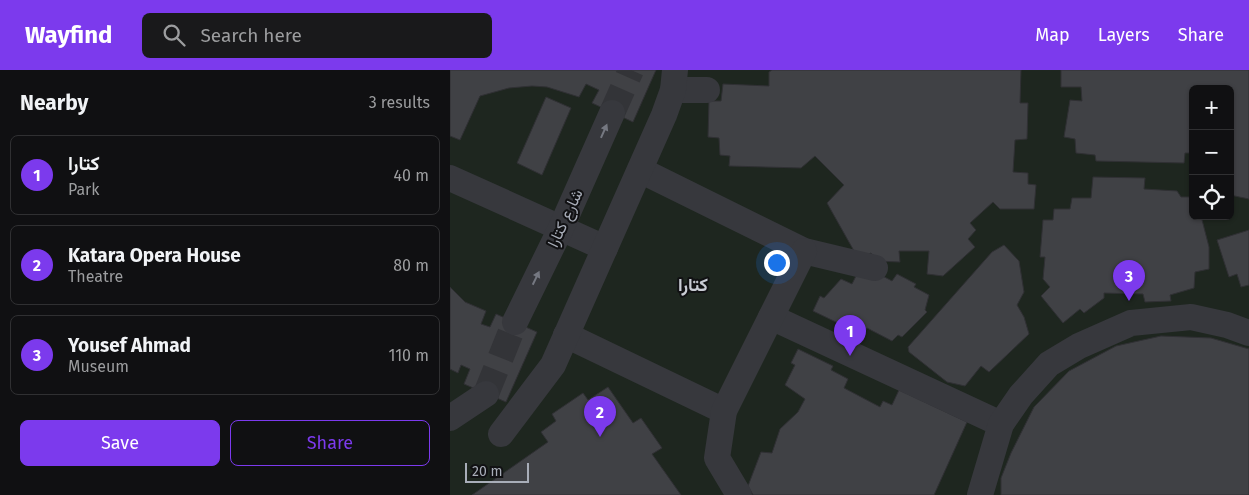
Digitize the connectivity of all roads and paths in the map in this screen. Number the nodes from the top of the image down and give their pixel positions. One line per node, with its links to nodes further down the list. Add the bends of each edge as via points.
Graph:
1 (674, 80): 2 (street); 4 (street, via 664,115)
2 (707, 90)
3 (612, 113): 6 (street, شارع كتارا, one-way to 3)
4 (640, 170): 7 (street); 8 (street)
5 (450, 178): 6 (street)
6 (561, 228): 7 (street); 11 (street, شارع كتارا, one-way to 6)
7 (605, 248): 13 (street)
8 (804, 250): 9 (street); 10 (street)
9 (875, 268)
10 (771, 317): 15 (street); 17 (street)
11 (515, 322)
12 (1249, 333): 17 (street, via 1191,317 1131,323 1079,346 1049,364)
13 (566, 335): 15 (street); 18 (street, via 553,365)
14 (486, 394): 16 (street)
15 (724, 411): 19 (street, via 717,458)
16 (450, 418)
17 (1002, 424): 20 (street)
18 (502, 434)
19 (739, 495)
20 (980, 495)

